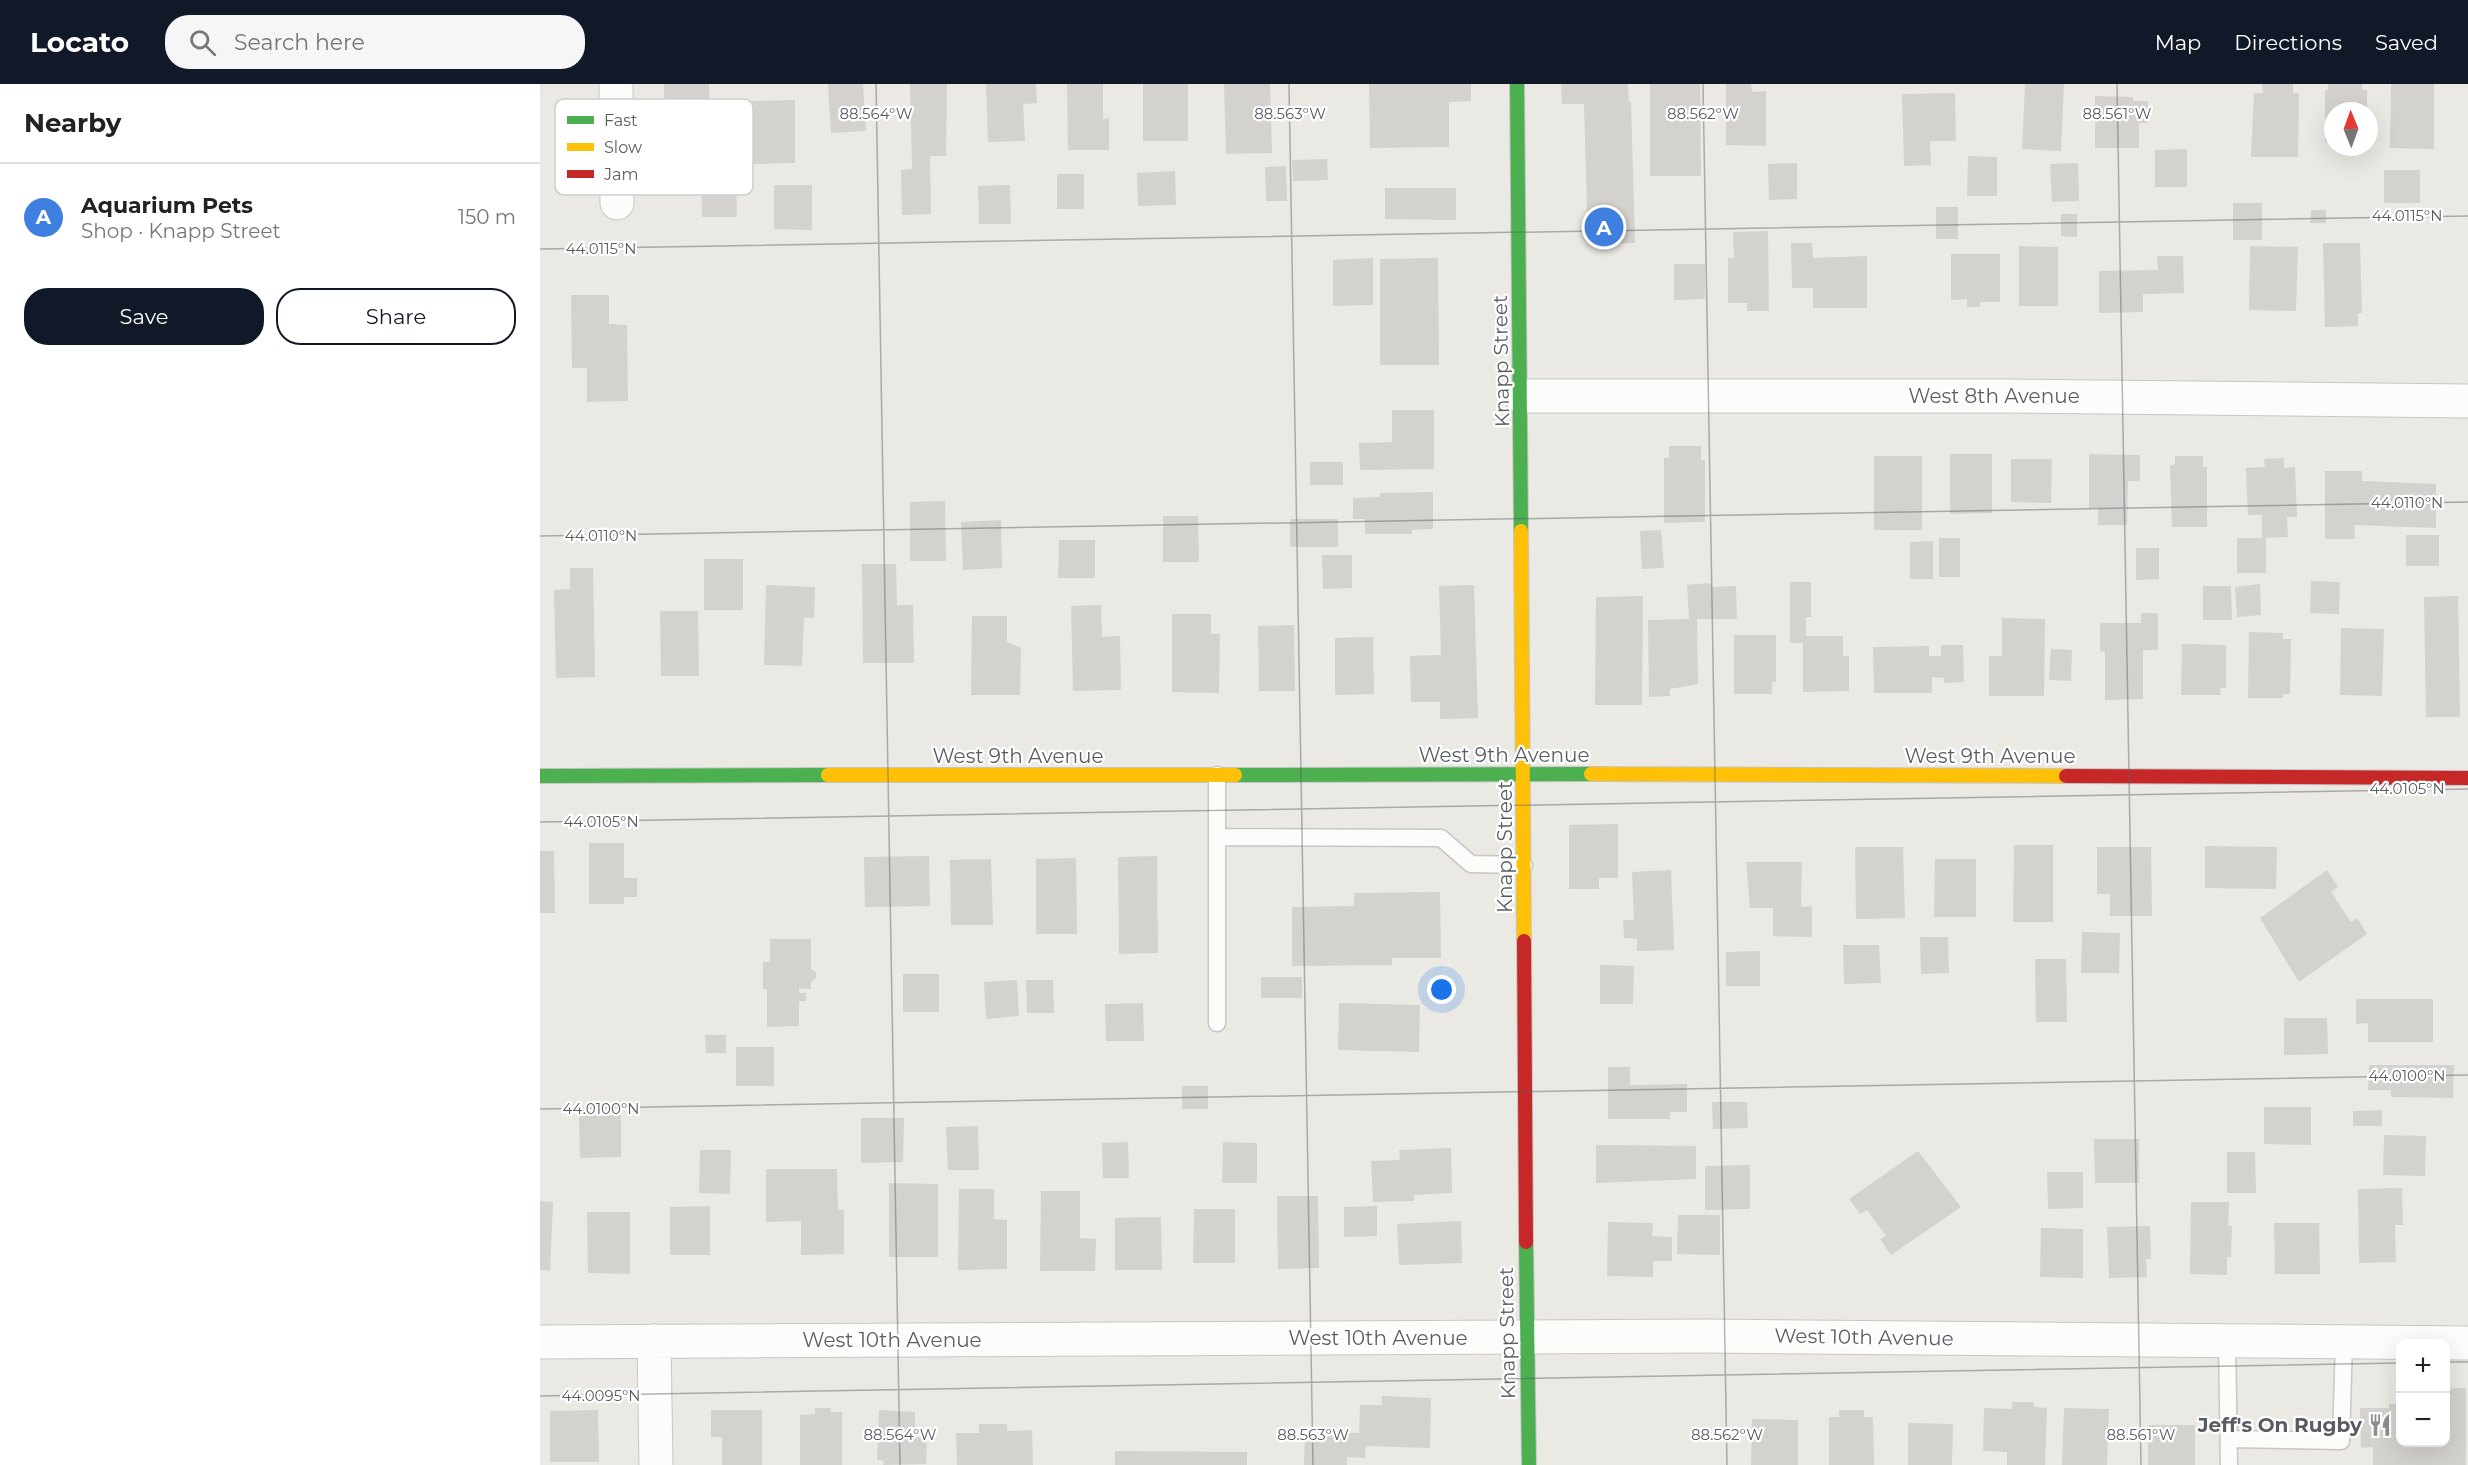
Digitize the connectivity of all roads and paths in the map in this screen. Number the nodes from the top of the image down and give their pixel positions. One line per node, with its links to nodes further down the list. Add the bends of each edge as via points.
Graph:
1 (616, 84): 3 (street)
2 (1517, 84): 6 (main road, Knapp Street)
3 (616, 99)
4 (617, 195): 5 (street)
5 (617, 203)
6 (1521, 396): 7 (street, West 8th Avenue); 8 (main road, Knapp Street)
7 (2468, 401)
8 (1524, 774): 9 (main road, West 9th Avenue); 11 (main road, West 9th Avenue); 13 (main road, Knapp Street)
9 (1217, 775): 10 (main road, West 9th Avenue); 12 (lane)
10 (540, 776)
11 (2468, 778)
12 (1217, 837): 13 (lane, via 1441,838 1471,864); 14 (lane)
13 (1524, 865): 15 (main road, Knapp Street)
14 (1217, 1023)
15 (1526, 1337): 16 (street, West 10th Avenue); 17 (street, West 10th Avenue); 23 (main road, Knapp Street)
16 (654, 1341): 18 (street, West 10th Avenue); 22 (street)
17 (2227, 1341): 19 (street, West 10th Avenue); 21 (lane)
18 (540, 1342)
19 (2344, 1342): 20 (street, West 10th Avenue); 21 (lane, via 2341,1441)
20 (2468, 1343)
21 (2229, 1439): 24 (lane)
22 (656, 1465)
23 (1529, 1465)
24 (2229, 1465)

